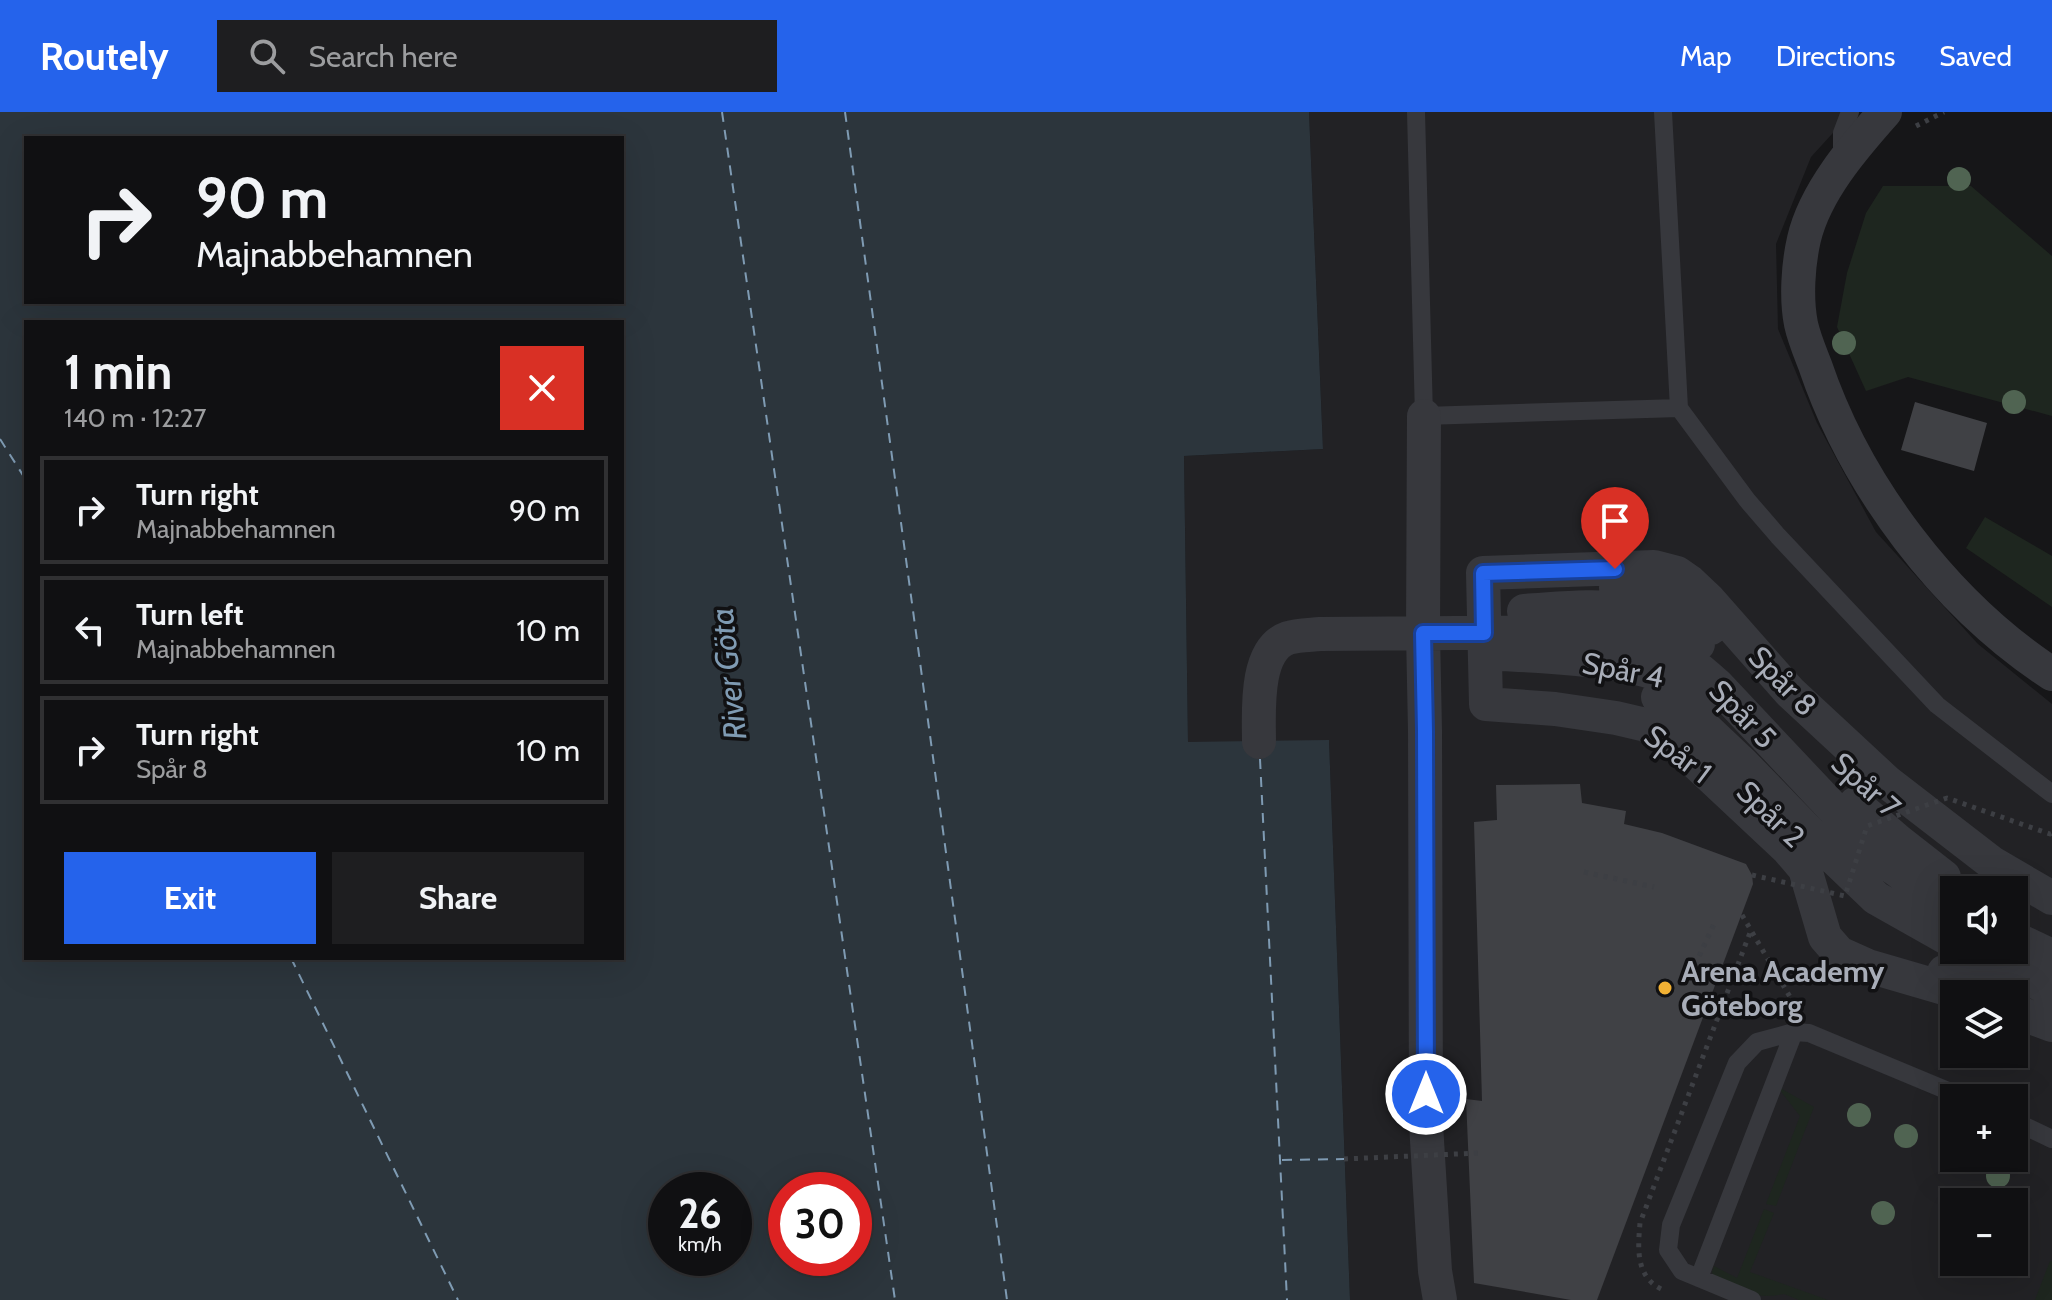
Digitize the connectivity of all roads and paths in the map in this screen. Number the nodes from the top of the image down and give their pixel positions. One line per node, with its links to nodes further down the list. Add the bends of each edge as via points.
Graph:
1 (1416, 112): 8 (lane)
2 (1663, 112): 7 (lane)
3 (1850, 112): 6 (lane, via 1842,133)
4 (1944, 112): 5 (path)
5 (1899, 119): 6 (street, via 1850,152)
6 (1842, 164): 11 (street, via 1804,238 1800,268 1801,325 1825,395 1880,497 1917,550 1966,603)
7 (1679, 408): 8 (lane); 13 (lane, via 1778,536 1937,705)
8 (1424, 416): 9 (street)
9 (1423, 633): 10 (street); 12 (street, via 1287,638 1270,652 1260,682); 50 (street, via 1426,1124)
10 (1485, 641): 17 (street, via 1593,607 1623,608 1674,625 1716,659 1844,795); 18 (street, Spår 7, via 1577,589 1644,588 1668,597 1708,625 1878,798); 20 (street, Spår 5, via 1583,632 1619,635 1654,642 1694,664 1880,858); 21 (street, Spår 8, via 1654,567 1677,573 1708,599 1790,692 1887,782 1992,863); 24 (street, Spår 4, via 1639,668 1698,692 1875,880); 28 (street, via 1518,674 1664,698 1688,712 1876,898); 36 (street, Spår 2, via 1557,693 1652,711 1688,734 1819,861 1839,930 1848,941); 37 (street, Spår 1, via 1555,709 1646,725 1678,746 1805,869 1825,937 1839,953)
11 (2052, 674)
12 (1259, 742)
13 (2052, 794)
14 (2052, 833): 16 (path, bridge, via 1947,798 1867,826 1845,896)
15 (1584, 872): 19 (path)
16 (1752, 875)
17 (1942, 876)
18 (1980, 876)
19 (1654, 887)
20 (1940, 897)
21 (2052, 898)
22 (2028, 905): 25 (street)
23 (1742, 915): 43 (path, via 1793,1002)
24 (1940, 917)
25 (2052, 920)
26 (1715, 922): 34 (path)
27 (2028, 926): 29 (street)
28 (1940, 934)
29 (2052, 937)
30 (2028, 945): 31 (street)
31 (2052, 956)
32 (2028, 962): 35 (street)
33 (1999, 964): 38 (street)
34 (1695, 965)
35 (2052, 973)
36 (1970, 980)
37 (1940, 987)
38 (2052, 990)
39 (2028, 1000): 40 (street, Spår 2)
40 (2052, 1009)
41 (2028, 1016): 42 (street)
42 (2052, 1025)
43 (1794, 1032): 44 (lane, via 1809,1033); 49 (lane); 49 (lane, via 1757,1042 1737,1063 1671,1225 1668,1250 1682,1271)
44 (1940, 1088)
45 (2028, 1128): 46 (lane)
46 (2052, 1139)
47 (1479, 1153): 48 (path, bridge)
48 (1344, 1159)
49 (1699, 1278): 51 (lane)
50 (1440, 1300)
51 (1752, 1300)

